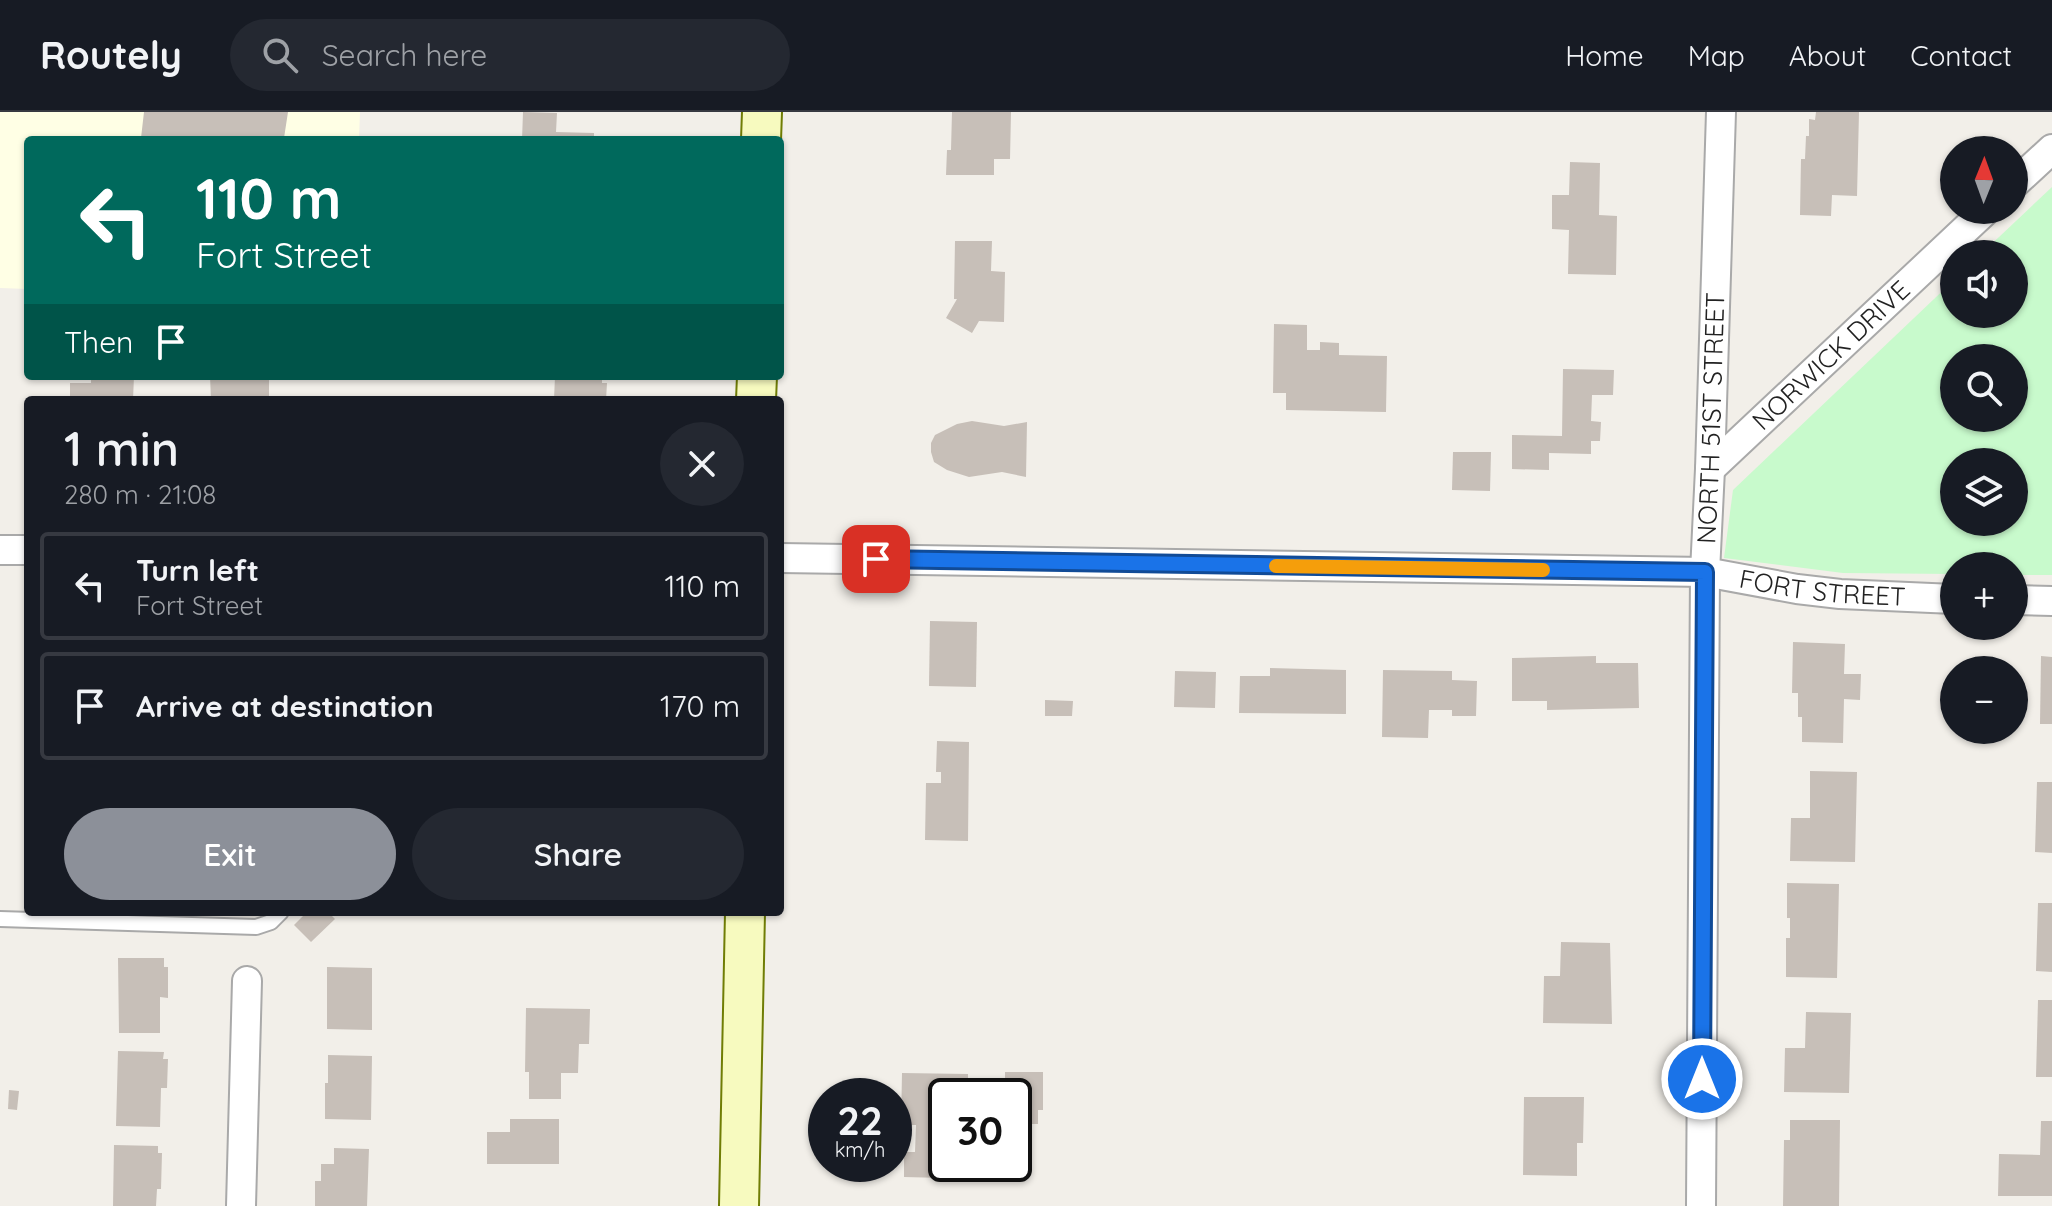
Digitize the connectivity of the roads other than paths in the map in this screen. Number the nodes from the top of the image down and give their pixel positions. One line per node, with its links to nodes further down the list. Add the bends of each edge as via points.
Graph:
1 (762, 112): 3 (main road)
2 (1721, 112): 7 (street, NORTH 51ST STREET)
3 (761, 136)
4 (2052, 149): 5 (street)
5 (2028, 171)
6 (1971, 224): 7 (street, NORWICK DRIVE)
7 (1710, 469): 11 (street, NORTH 51ST STREET)
8 (0, 550): 9 (street)
9 (24, 550)
10 (784, 558): 11 (street, FORT STREET)
11 (1705, 572): 12 (street, FORT STREET, via 1840,594); 21 (street, NORTH 51ST STREET)
12 (1940, 598)
13 (2028, 600): 14 (street)
14 (2052, 601)
15 (277, 916): 17 (lane, via 256,927)
16 (745, 916): 20 (main road)
17 (0, 919)
18 (247, 981): 19 (street)
19 (241, 1206)
20 (739, 1206)
21 (1701, 1206)

